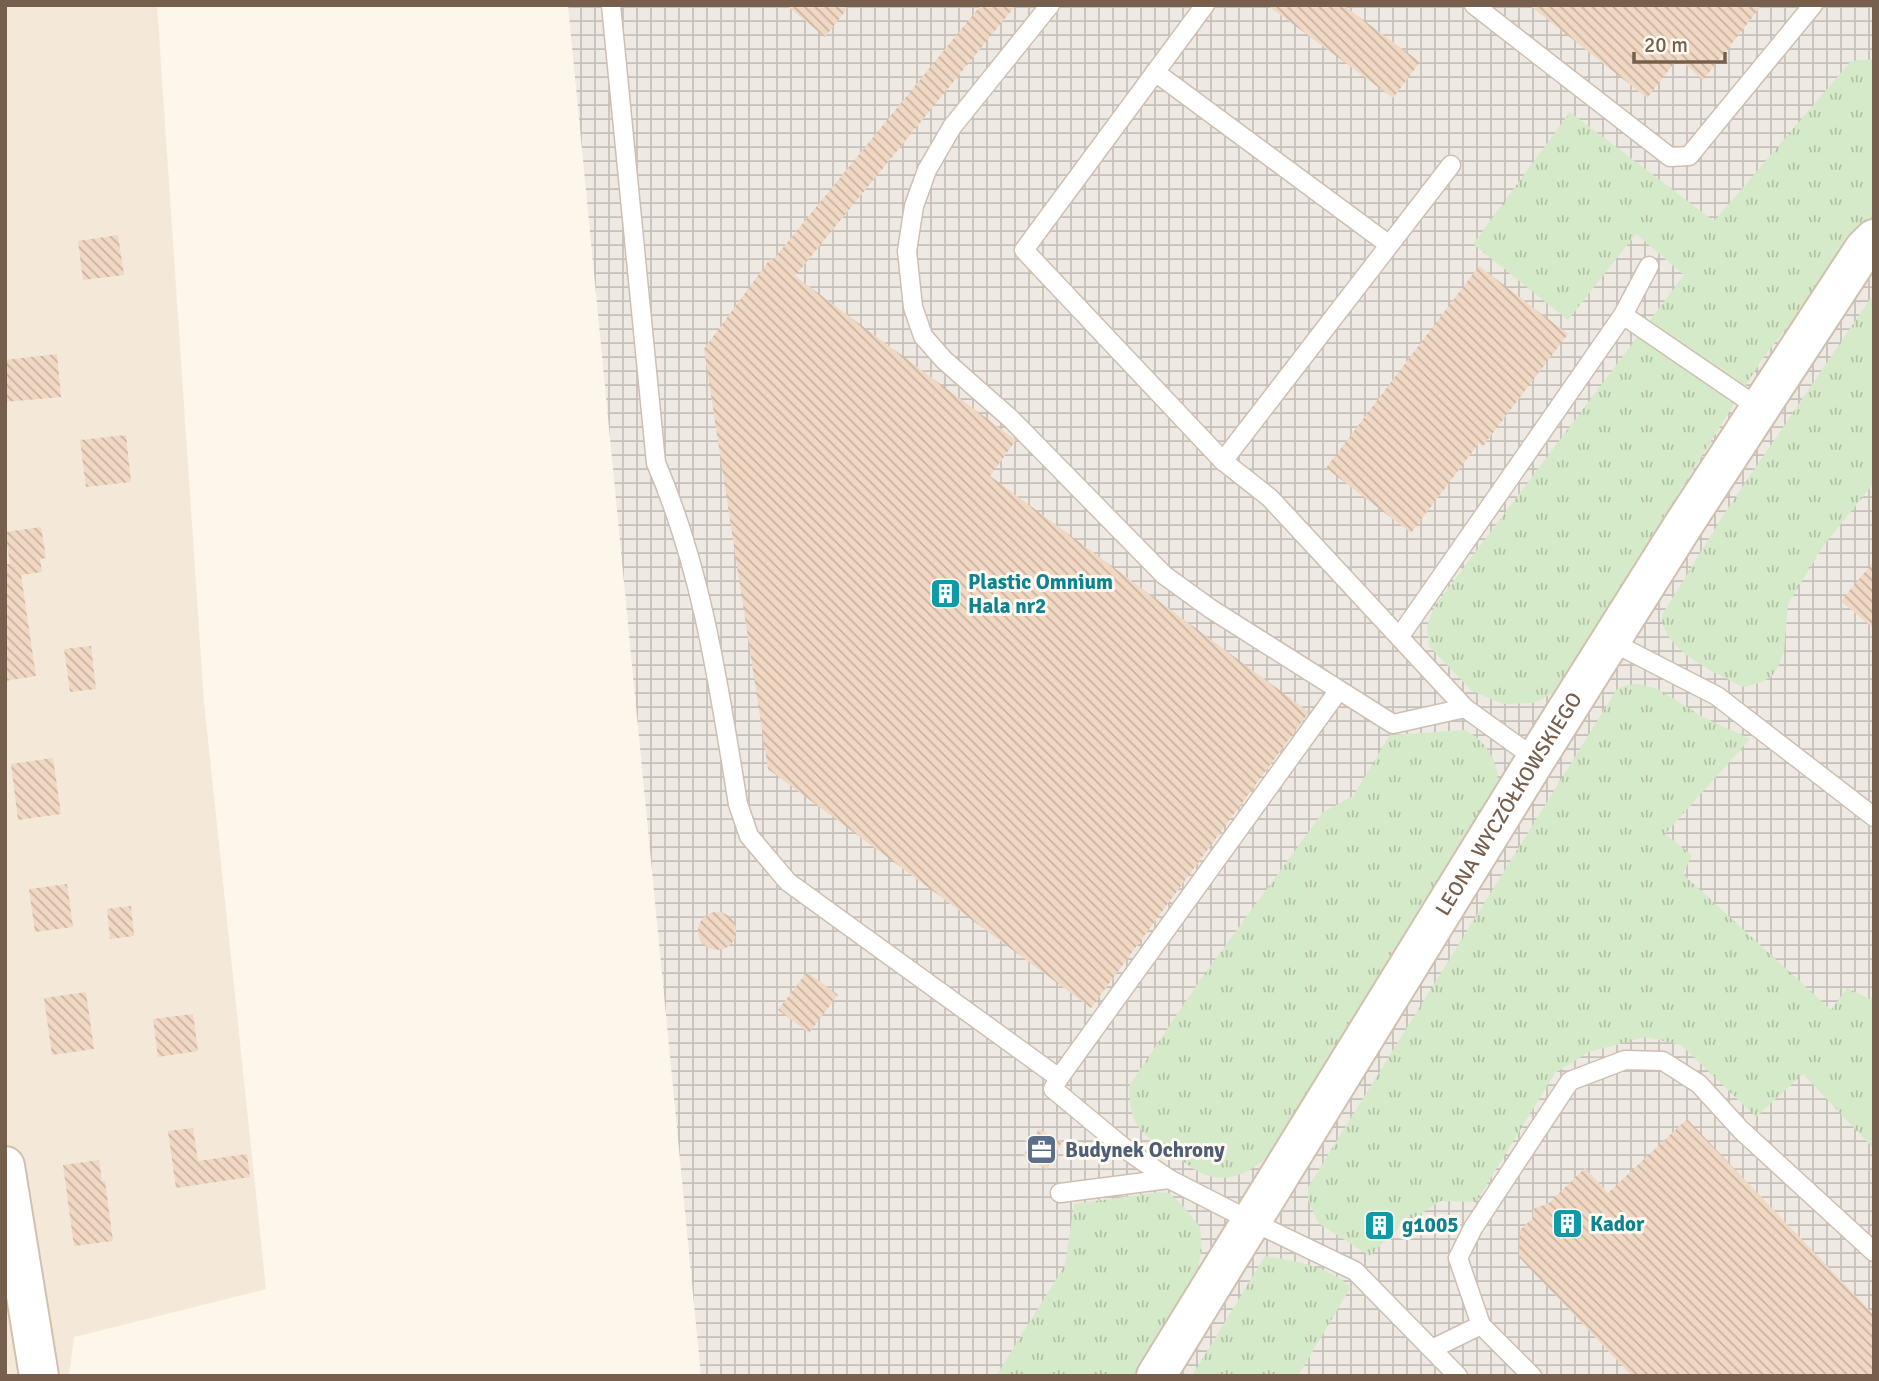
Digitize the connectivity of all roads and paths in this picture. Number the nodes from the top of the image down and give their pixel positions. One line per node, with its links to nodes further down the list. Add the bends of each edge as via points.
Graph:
1 (611, 5): 20 (lane, via 656,463 676,508 703,601 738,804 749,836 788,882)
2 (1050, 5): 16 (lane, via 952,127 927,170 914,206 907,251 913,307 923,336 1164,575)
3 (1205, 5): 6 (lane)
4 (1474, 5): 5 (lane, via 1670,157 1689,156)
5 (1812, 5)
6 (1155, 72): 9 (lane); 13 (lane, via 1024,250)
7 (1451, 165): 9 (lane)
8 (1874, 239): 12 (street, LEONA WYCZÓŁKOWSKIEGO)
9 (1388, 244): 13 (lane)
10 (1649, 267): 11 (lane)
11 (1623, 315): 12 (lane); 14 (lane)
12 (1759, 408): 15 (street, LEONA WYCZÓŁKOWSKIEGO)
13 (1223, 461): 14 (lane, via 1270,498)
14 (1400, 636): 17 (lane)
15 (1610, 641): 18 (street, LEONA WYCZÓŁKOWSKIEGO); 19 (lane, via 1717,696)
16 (1339, 690): 17 (lane, via 1393,724); 20 (lane)
17 (1465, 708): 18 (lane)
18 (1536, 759): 24 (street, LEONA WYCZÓŁKOWSKIEGO)
19 (1874, 817)
20 (1059, 1078): 22 (lane, via 1053,1089)
21 (5, 1166): 28 (street)
22 (1169, 1179): 23 (lane); 24 (lane)
23 (1060, 1194)
24 (1251, 1222): 27 (lane, via 1355,1271); 29 (street, LEONA WYCZÓŁKOWSKIEGO)
25 (1874, 1252): 26 (lane, via 1741,1130 1699,1084 1663,1061 1625,1060 1570,1081 1473,1228 1458,1258)
26 (1481, 1325): 27 (lane); 31 (lane)
27 (1432, 1349): 30 (lane)
28 (38, 1376)
29 (1156, 1376)
30 (1458, 1376)
31 (1532, 1376)

